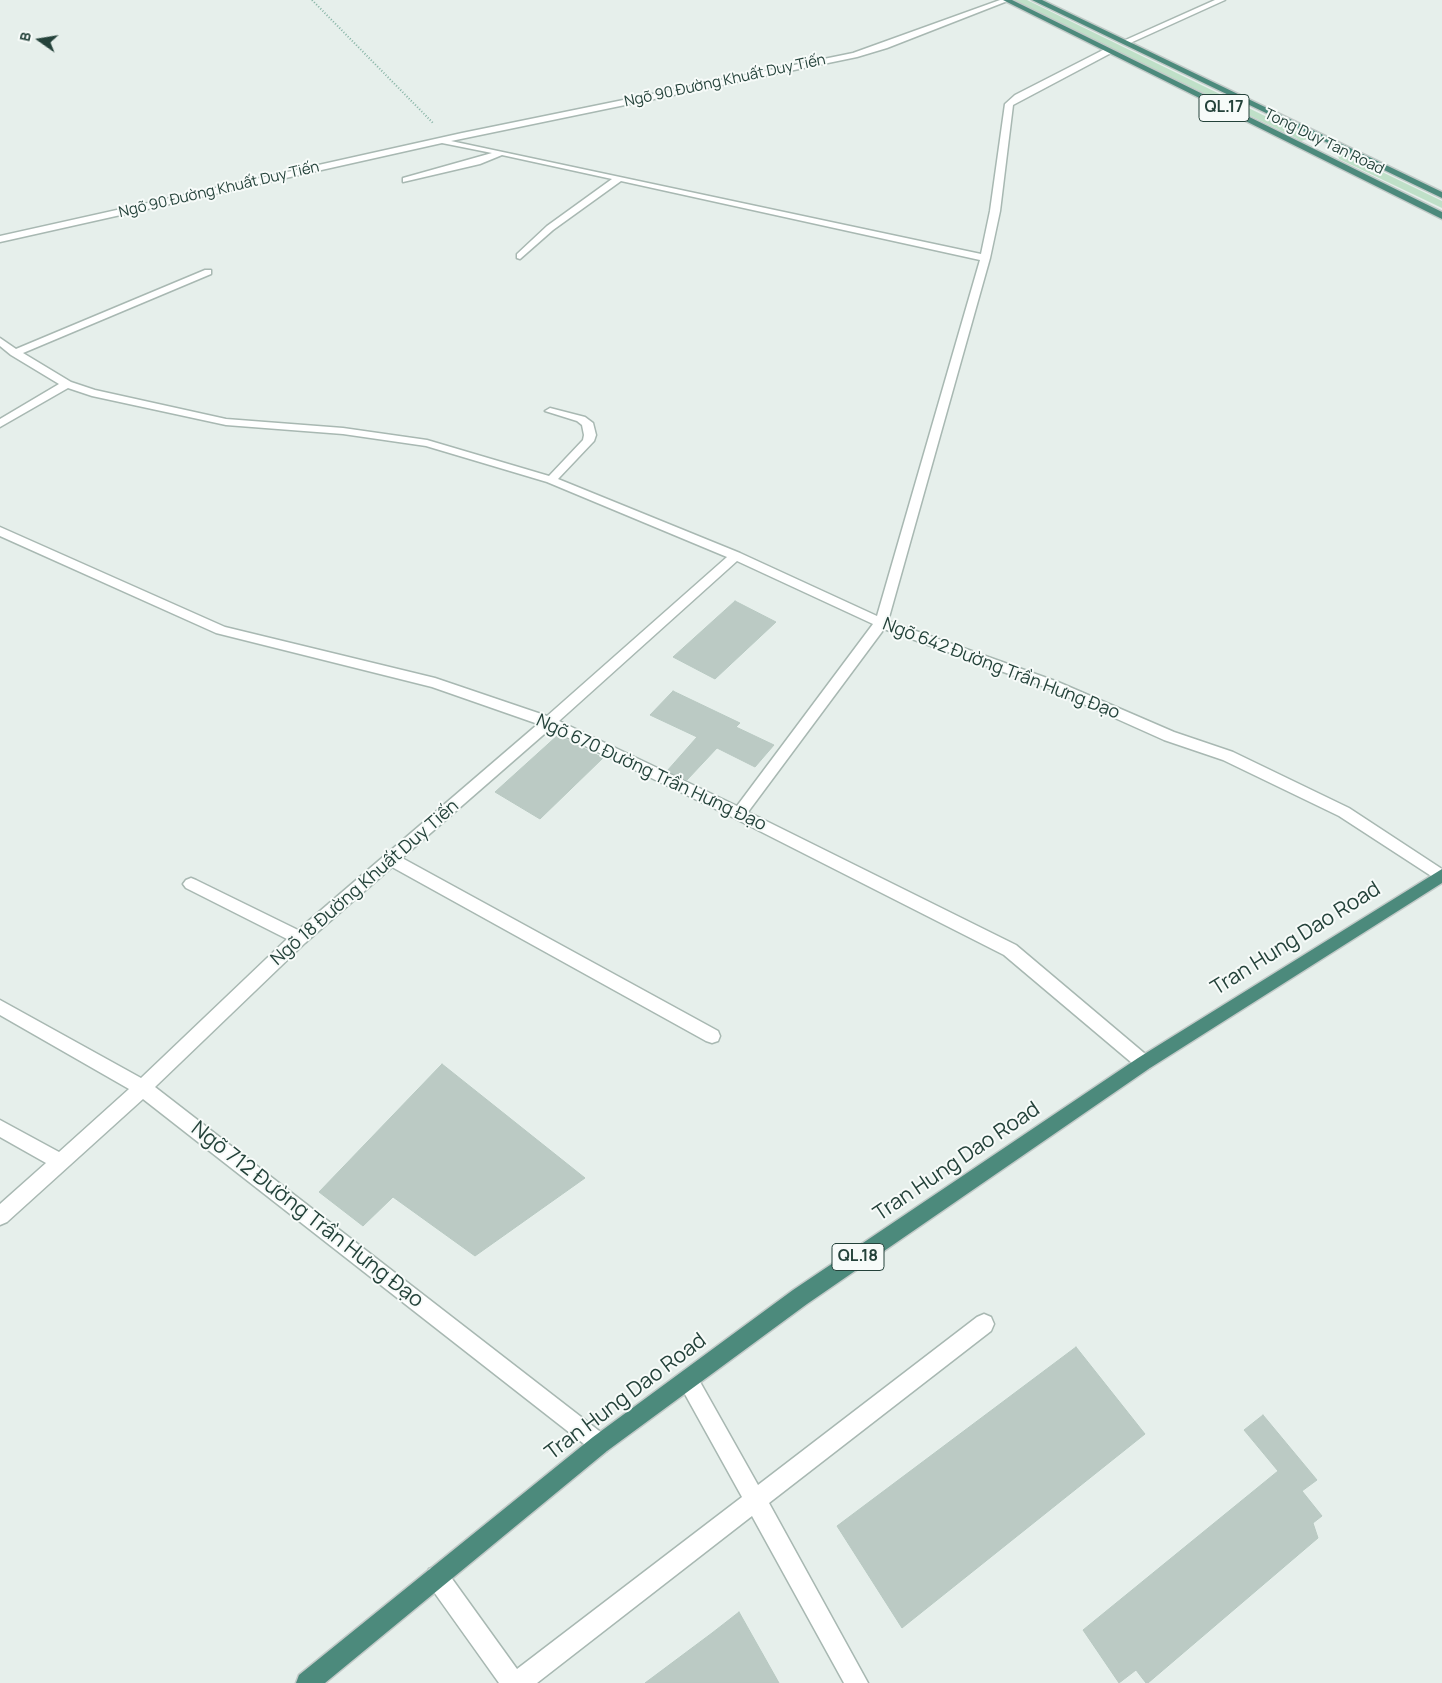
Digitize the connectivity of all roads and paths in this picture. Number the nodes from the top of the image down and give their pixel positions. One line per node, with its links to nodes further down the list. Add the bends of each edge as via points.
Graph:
1 (312, 0): 7 (path)
2 (1006, 0): 6 (highway, Tong Duy Tan Road / QL.17); 7 (street, Ngõ 90 Đường Khuất Duy Tiến, via 868,51)
3 (1036, 0): 5 (highway, Tong Duy Tan Road / QL.17)
4 (1221, 0): 5 (street)
5 (1125, 42): 9 (highway, Tong Duy Tan Road / QL.17)
6 (1108, 50): 10 (highway, Tong Duy Tan Road / QL.17); 18 (street, via 1018,96 1009,104 995,211)
7 (449, 138): 8 (street, Ngõ 90 Đường Khuất Duy Tiến)
8 (438, 142): 11 (street, Ngõ 90 Đường Khuất Duy Tiến); 16 (street, Ngõ 90 Đường Khuất Duy Tiến)
9 (1335, 144): 10 (highway); 14 (highway, Tong Duy Tan Road / QL.17)
10 (1312, 152): 15 (highway, Tong Duy Tan Road / QL.17)
11 (501, 153): 12 (street, Ngõ 90 Đường Khuất Duy Tiến); 13 (street)
12 (618, 179): 17 (street, via 550,228); 18 (street, Ngõ 90 Đường Khuất Duy Tiến)
13 (406, 180)
14 (1442, 195)
15 (1442, 216)
16 (0, 239)
17 (520, 256)
18 (985, 258): 28 (street)
19 (208, 272): 21 (street)
20 (0, 341): 21 (street, Ngõ 642 Đường Trần Hưng Đạo)
21 (14, 353): 22 (street, Ngõ 642 Đường Trần Hưng Đạo)
22 (67, 384): 24 (street); 25 (street, Ngõ 642 Đường Trần Hưng Đạo, via 92,393 226,422 343,431 427,443)
23 (550, 411): 25 (street, via 582,419 588,423 590,435)
24 (0, 424)
25 (552, 480): 27 (street, Ngõ 642 Đường Trần Hưng Đạo)
26 (0, 531): 29 (street, Ngõ 670 Đường Trần Hưng Đạo, via 221,630 435,683)
27 (736, 556): 28 (street, Ngõ 642 Đường Trần Hưng Đạo); 29 (street, Ngõ 18 Đường Khuất Duy Tiến)
28 (880, 623): 30 (street); 32 (street, Ngõ 642 Đường Trần Hưng Đạo, via 1053,685 1170,736 1228,756 1344,812)
29 (549, 722): 30 (street, Ngõ 670 Đường Trần Hưng Đạo); 31 (street, Ngõ 18 Đường Khuất Duy Tiến)
30 (739, 814): 37 (street, Ngõ 670 Đường Trần Hưng Đạo, via 1010,950)
31 (390, 859): 34 (street, Ngõ 18 Đường Khuất Duy Tiến); 36 (street)
32 (1442, 876): 37 (highway, Tran Hung Dao Road / QL.18)
33 (191, 884): 34 (street)
34 (300, 938): 38 (street, Ngõ 18 Đường Khuất Duy Tiến)
35 (0, 1007): 38 (street, Ngõ 712 Đường Trần Hưng Đạo)
36 (712, 1036)
37 (1144, 1063): 43 (highway, Tran Hung Dao Road / QL.18, via 800,1297)
38 (143, 1088): 40 (street, Ngõ 18 Đường Khuất Duy Tiến); 44 (street, Ngõ 712 Đường Trần Hưng Đạo)
39 (0, 1128): 40 (street)
40 (60, 1162): 41 (street, Ngõ 18 Đường Khuất Duy Tiến)
41 (0, 1216)
42 (984, 1324): 45 (street)
43 (688, 1380): 44 (highway, Tran Hung Dao Road / QL.18); 45 (street)
44 (600, 1444): 46 (highway, Tran Hung Dao Road / QL.18)
45 (755, 1500): 49 (street); 50 (street)
46 (437, 1576): 47 (highway, Tran Hung Dao Road / QL.18); 48 (street)
47 (306, 1683)
48 (513, 1683)
49 (518, 1683)
50 (858, 1683)

